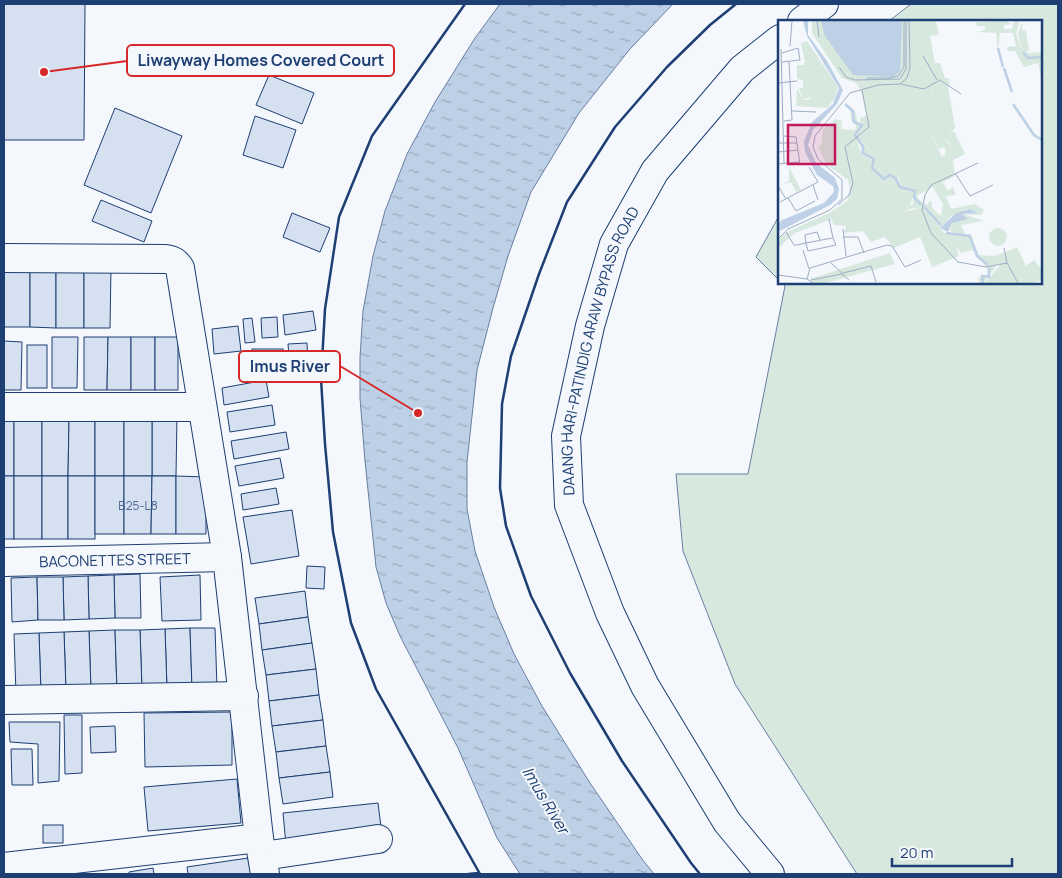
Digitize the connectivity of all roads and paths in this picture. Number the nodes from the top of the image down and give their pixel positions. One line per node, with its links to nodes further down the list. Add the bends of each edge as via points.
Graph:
1 (824, 4): 2 (street)
2 (803, 20)
3 (778, 41): 14 (street, DAANG HARI-PATINDIG ARAW BYPASS ROAD, via 742,69 655,171 614,244 590,326 566,436 569,505 610,613 645,686 722,814)
4 (4, 258): 6 (street, via 166,259 177,263)
5 (4, 407): 6 (street)
6 (202, 408): 7 (street)
7 (227, 557): 8 (street, BACONETTES STREET); 9 (street)
8 (4, 562)
9 (244, 696): 10 (street); 12 (street)
10 (4, 700)
11 (378, 839): 12 (street)
12 (262, 856): 13 (street)
13 (4, 867)
14 (770, 874)

